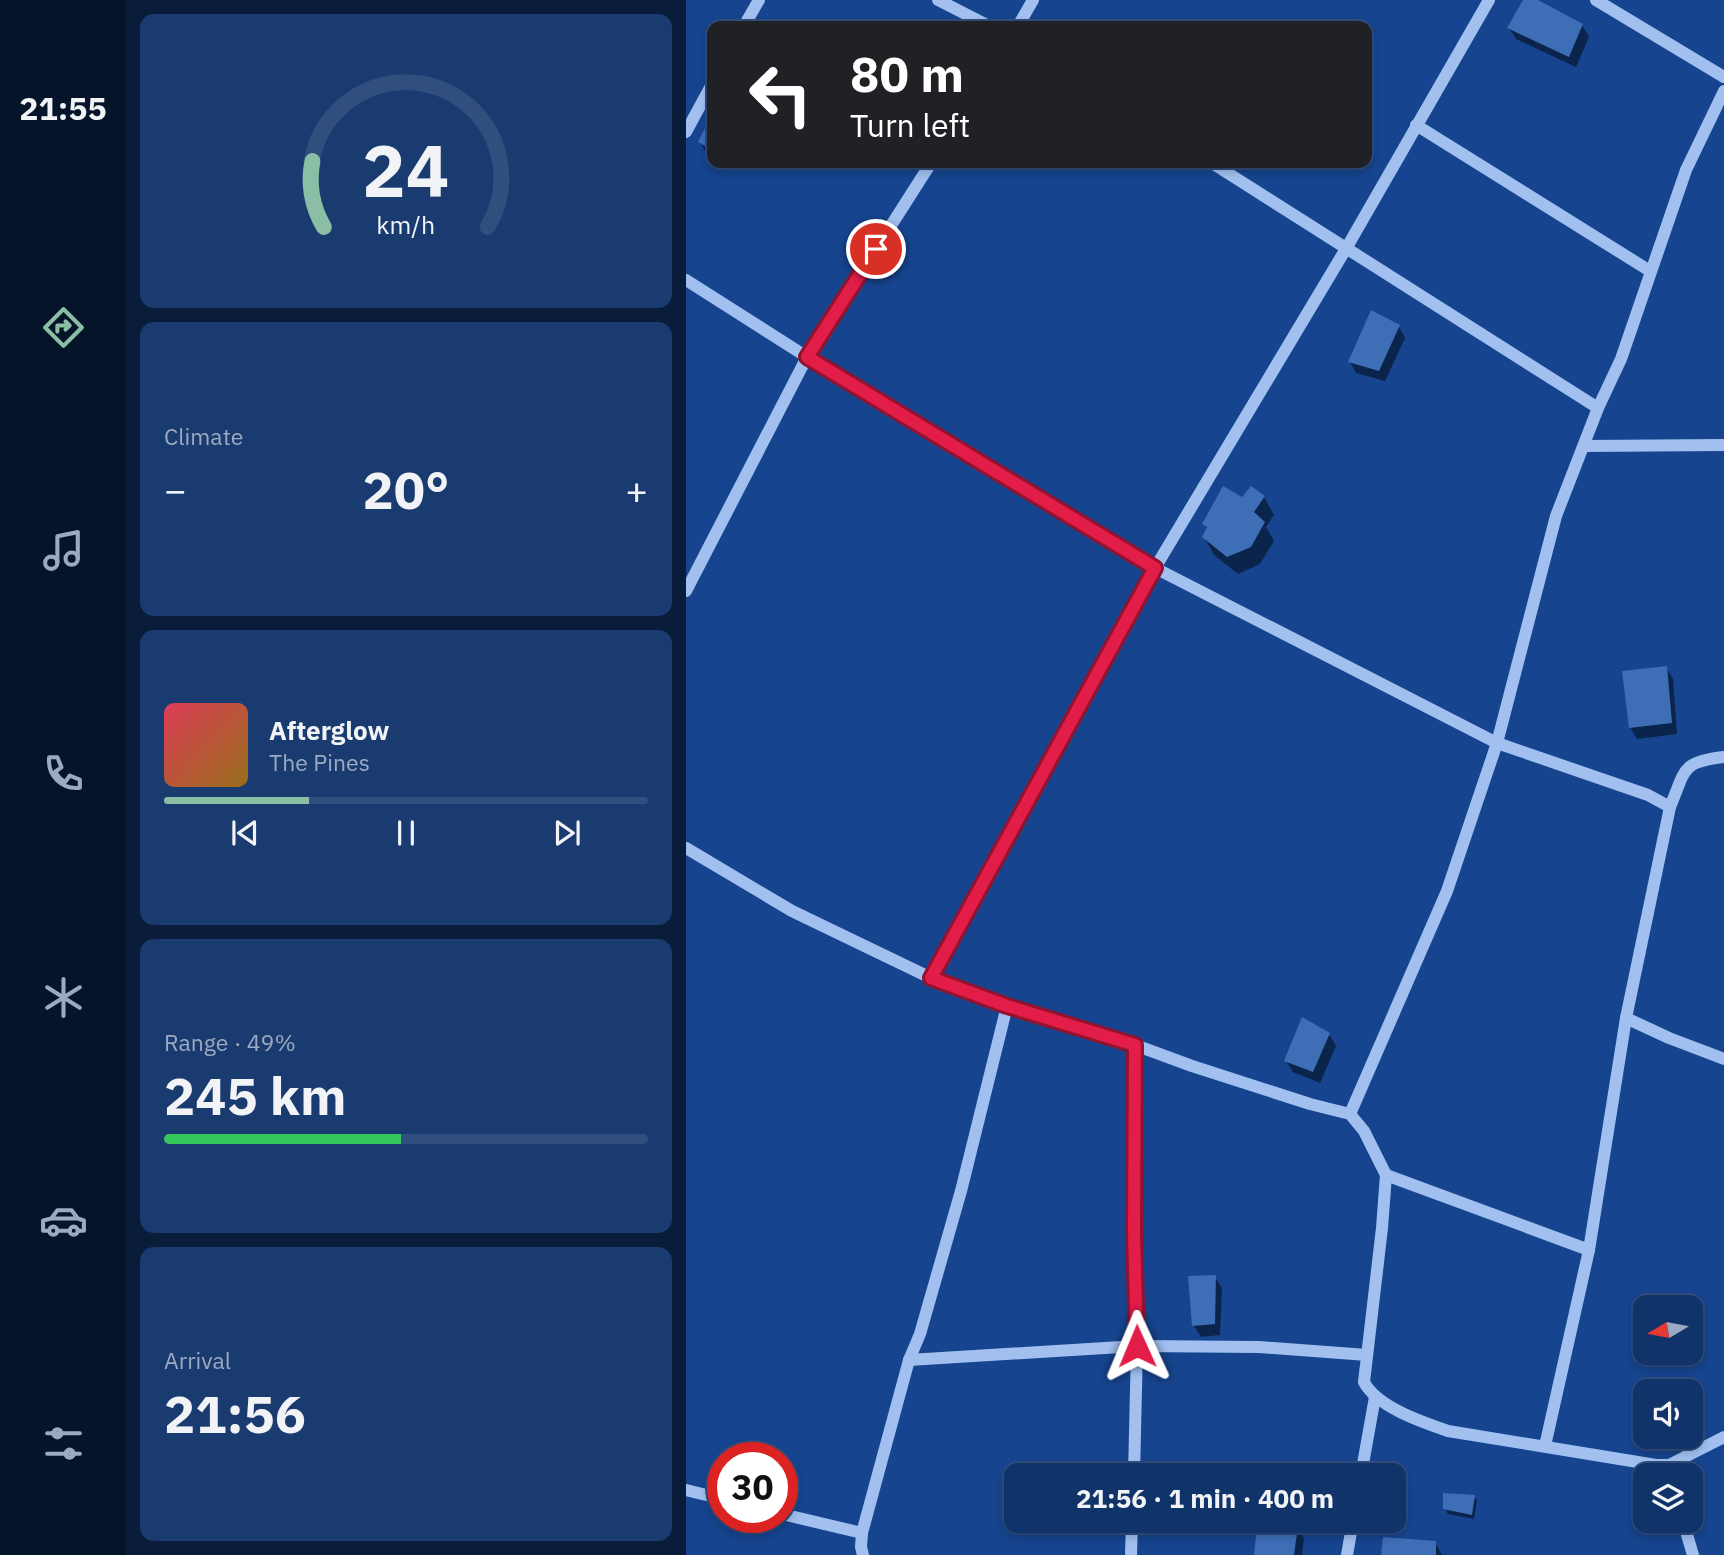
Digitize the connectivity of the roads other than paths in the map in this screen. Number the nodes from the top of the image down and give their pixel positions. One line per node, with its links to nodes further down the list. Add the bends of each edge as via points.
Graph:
1 (759, 0): 6 (street)
2 (938, 0): 7 (street)
3 (1033, 0): 8 (street)
4 (1489, 0): 12 (street)
5 (1595, 0): 9 (street)
6 (747, 21)
7 (979, 21)
8 (1021, 21)
9 (1724, 77)
10 (1724, 91): 17 (street, via 1686,170)
11 (707, 93): 13 (street)
12 (1416, 125): 16 (street); 17 (street)
13 (686, 132)
14 (928, 168): 19 (street)
15 (1220, 168): 16 (street)
16 (1347, 247): 20 (street); 23 (street)
17 (1650, 271): 20 (street, via 1621,359)
18 (686, 280): 19 (street)
19 (807, 357): 23 (street); 24 (street)
20 (1598, 408): 22 (street)
21 (1724, 444): 22 (street)
22 (1584, 446): 25 (street, via 1556,516)
23 (1155, 568): 25 (street); 29 (street)
24 (686, 591)
25 (1497, 743): 27 (street); 34 (street, via 1447,891)
26 (1724, 757): 27 (street, via 1692,763)
27 (1670, 807): 31 (street)
28 (686, 848): 29 (street, via 792,911)
29 (931, 978): 30 (street)
30 (1007, 1006): 32 (street); 39 (street, via 961,1191)
31 (1626, 1018): 33 (street); 36 (street)
32 (1135, 1045): 34 (street); 37 (street)
33 (1724, 1059)
34 (1350, 1114): 35 (street)
35 (1386, 1175): 36 (street); 38 (street)
36 (1589, 1250): 42 (street)
37 (1137, 1346): 38 (street, via 1259,1347); 39 (street); 43 (street)
38 (1367, 1355): 40 (street, via 1364,1382)
39 (909, 1360): 50 (street)
40 (1375, 1397): 42 (street, via 1448,1430); 44 (street)
41 (1724, 1437): 46 (street)
42 (1545, 1446): 45 (street)
43 (1134, 1463)
44 (1363, 1463)
45 (1644, 1463)
46 (1681, 1463)
47 (686, 1490): 48 (street)
48 (707, 1495)
49 (798, 1518): 50 (street)
50 (862, 1533): 54 (street)
51 (1131, 1533): 55 (street)
52 (1351, 1533): 56 (street)
53 (1687, 1533): 57 (street)
54 (863, 1555)
55 (1130, 1555)
56 (1347, 1555)
57 (1693, 1555)

